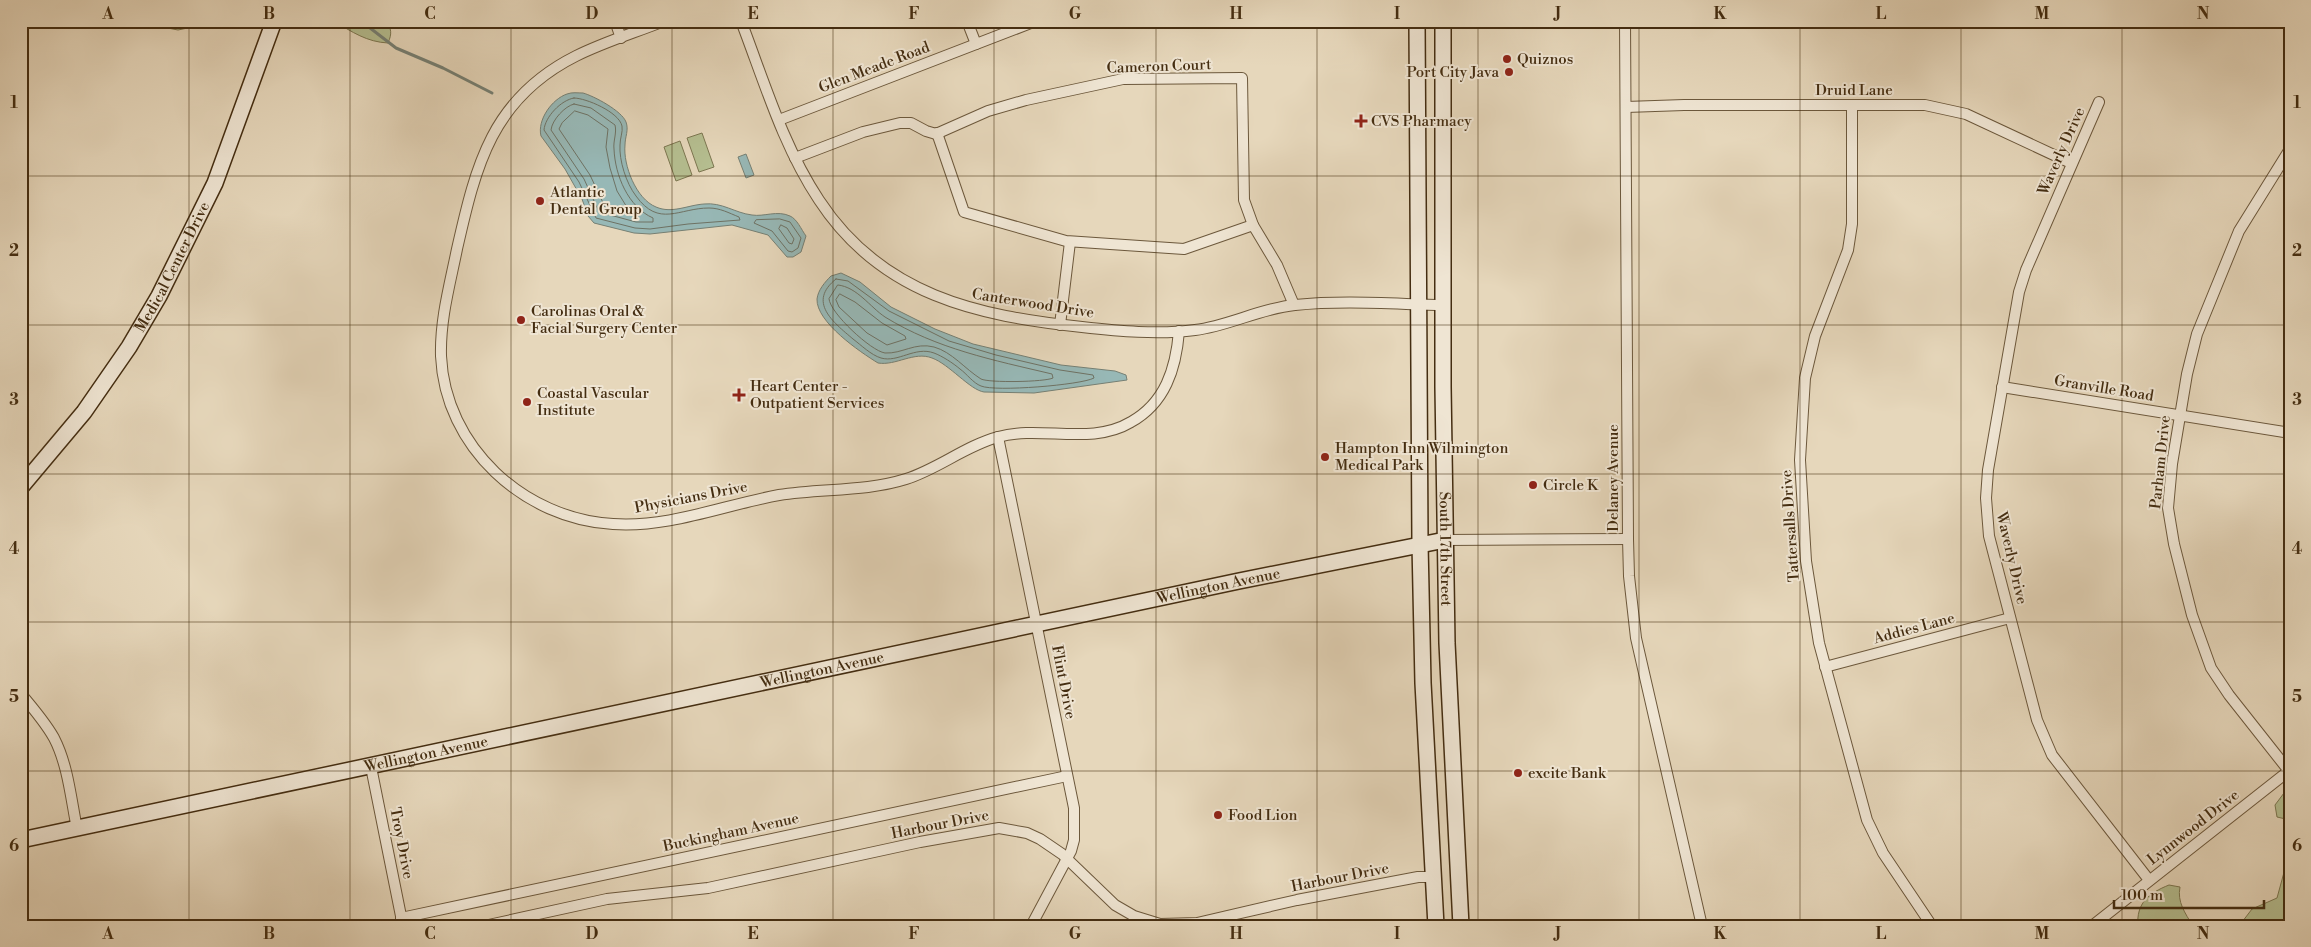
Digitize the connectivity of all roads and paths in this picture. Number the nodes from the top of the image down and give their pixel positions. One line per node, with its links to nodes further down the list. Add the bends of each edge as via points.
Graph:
1 (274, 21): 31 (street, Medical Center Drive, via 215,183 159,296 84,412)
2 (615, 21): 10 (street)
3 (664, 21): 10 (street)
4 (741, 21): 15 (street, Canterwood Drive)
5 (967, 21): 11 (street)
6 (1036, 21): 11 (street, Glen Meade Road)
7 (1417, 21): 23 (street, South 17th Street)
8 (1443, 21): 24 (street, South 17th Street)
9 (1625, 21): 14 (street, Delaney Avenue)
10 (621, 38): 30 (street, Physicians Drive, via 573,58 529,88 505,115 493,135 472,185 444,308 441,360 460,428 495,473 535,502 559,513 591,522 636,524 781,495 893,482)
11 (976, 44): 15 (street, Glen Meade Road)
12 (2099, 102): 19 (street, Waverly Drive)
13 (1852, 105): 14 (street, Druid Lane); 19 (street, Druid Lane, via 1925,105 1966,114); 37 (street, Tattersalls Drive, via 1852,224 1842,270 1809,355 1800,460 1806,561)
14 (1626, 107): 32 (street, Delaney Avenue)
15 (780, 120): 18 (street, Canterwood Drive)
16 (937, 133): 18 (street, via 911,123 900,123 863,132); 20 (street, Cameron Court, via 1026,100 1122,79 1242,78 1244,200); 21 (street, via 964,212)
17 (2290, 149): 28 (street, Parham Drive, via 2247,215 2209,302 2191,358)
18 (795, 158): 25 (street, Canterwood Drive, via 836,223 864,252 903,280 959,306)
19 (2071, 163): 27 (street, Waverly Drive, via 2019,292)
20 (1253, 225): 21 (street, via 1184,249); 22 (street, Cameron Court, via 1277,265)
21 (1070, 242): 25 (street)
22 (1294, 305): 23 (street, Canterwood Drive); 26 (street, Canterwood Drive, via 1222,325)
23 (1418, 305): 24 (street, Canterwood Drive); 34 (street, South 17th Street)
24 (1443, 305): 33 (street, South 17th Street)
25 (1060, 325): 26 (street, Canterwood Drive)
26 (1179, 331): 30 (street, Physicians Drive, via 1174,367 1167,384 1152,406 1132,422 1094,433 1029,433)
27 (2002, 387): 28 (street, Granville Road); 35 (street, Waverly Drive, via 1988,470 1986,516)
28 (2180, 416): 29 (street, Granville Road); 40 (street, Parham Drive, via 2168,508 2192,615 2218,680)
29 (2290, 433)
30 (998, 437): 36 (street, Flint Drive)
31 (21, 486)
32 (1628, 539): 33 (street, Wellington Avenue); 52 (street, Delaney Avenue, via 1636,638)
33 (1445, 540): 34 (street, Wellington Avenue); 51 (street, South 17th Street)
34 (1420, 544): 36 (street, Wellington Avenue); 45 (street, South 17th Street, via 1423,683)
35 (2010, 618): 37 (street, Addies Lane); 46 (street, Waverly Drive, via 2037,720 2052,756)
36 (1038, 624): 39 (street, Wellington Avenue); 41 (street, Flint Drive)
37 (1825, 667): 53 (street, Tattersalls Drive, via 1867,820 1883,853)
38 (21, 694): 42 (street, via 55,740)
39 (371, 767): 42 (street, Wellington Avenue); 47 (street, Troy Drive)
40 (2289, 770): 46 (street, Lynnwood Drive)
41 (1068, 776): 44 (street, Flint Drive, via 1075,825); 47 (street, Buckingham Avenue)
42 (77, 829): 43 (street, Wellington Avenue)
43 (21, 840)
44 (1067, 859): 45 (street, Harbour Drive, via 1115,905 1134,916 1170,925 1197,923 1418,877); 48 (street, Harbour Drive, via 1034,836 999,828 708,888 607,899); 49 (street, Flint Drive)
45 (1434, 877): 50 (street, South 17th Street)
46 (2149, 880): 54 (street, Lynnwood Drive)
47 (402, 922)
48 (484, 926)
49 (1031, 926)
50 (1436, 926)
51 (1460, 926)
52 (1702, 926)
53 (1932, 926)
54 (2092, 926)

